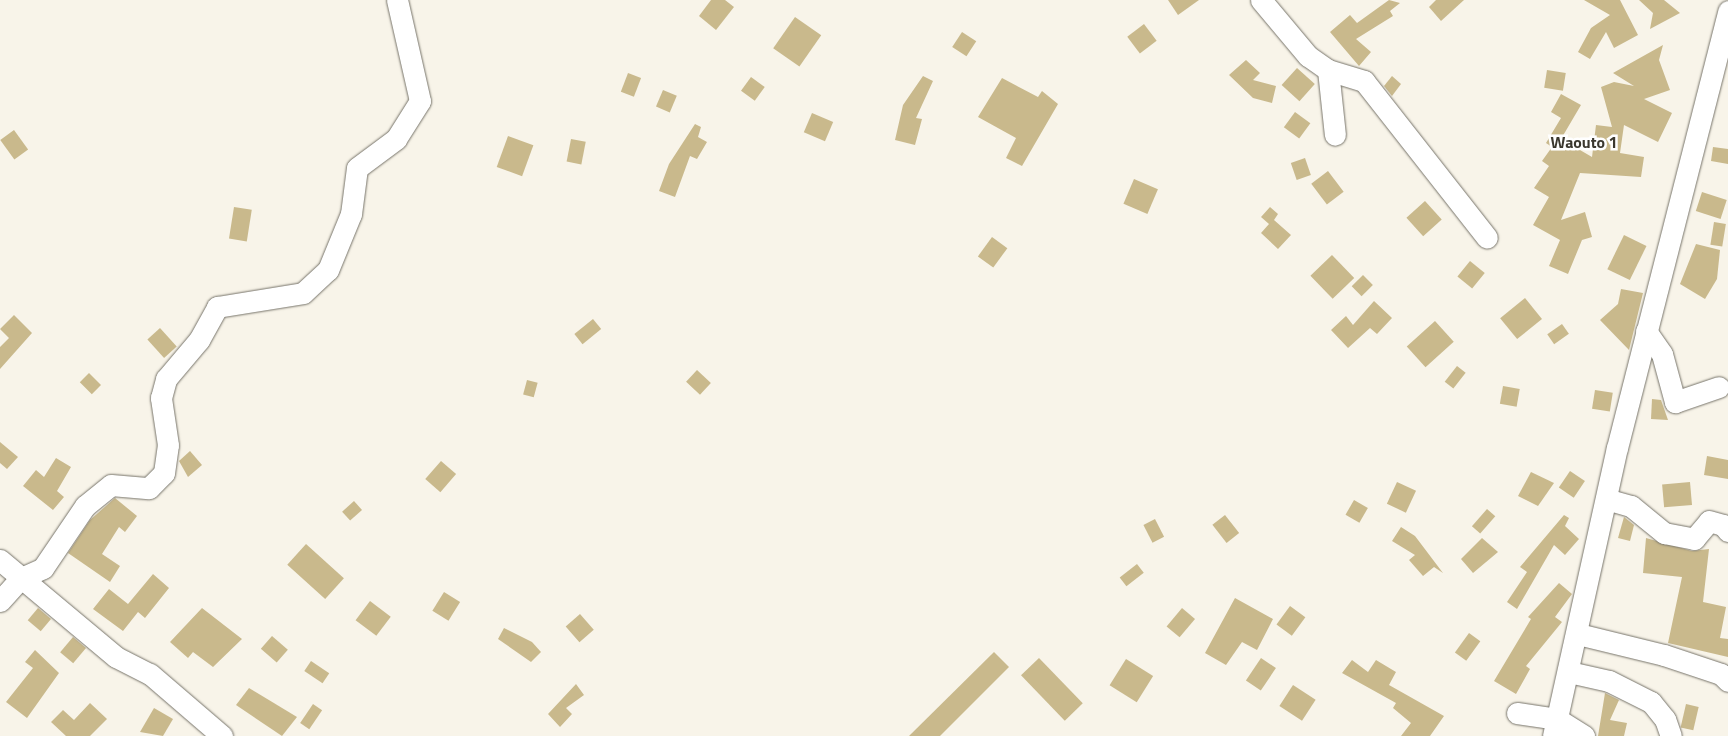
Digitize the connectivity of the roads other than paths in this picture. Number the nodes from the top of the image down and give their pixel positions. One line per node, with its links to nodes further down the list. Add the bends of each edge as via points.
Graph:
1 (397, 0): 12 (street, via 420,100 396,139 357,168 350,214 328,270 303,293 217,306 200,340 166,379 161,398 168,445 164,473 148,488 111,485 85,506 43,568)
2 (1261, 0): 4 (street, via 1308,56)
3 (1728, 11): 7 (street)
4 (1328, 70): 5 (street); 6 (street, via 1364,82)
5 (1335, 135)
6 (1487, 238)
7 (1646, 331): 8 (street, via 1662,354 1675,402); 9 (street)
8 (1719, 387)
9 (1606, 499): 10 (street, via 1631,506 1664,533 1694,539 1709,521); 14 (street)
10 (1726, 527)
11 (0, 560): 12 (street)
12 (21, 578): 13 (street); 19 (street, via 116,657 150,674)
13 (0, 602)
14 (1578, 634): 15 (street); 16 (street, via 1664,655 1721,674)
15 (1569, 672): 18 (street); 21 (street, via 1610,681 1651,702 1665,719)
16 (1728, 681)
17 (1517, 713): 18 (street)
18 (1555, 727): 20 (street)
19 (222, 736)
20 (1584, 736)
21 (1671, 736)

